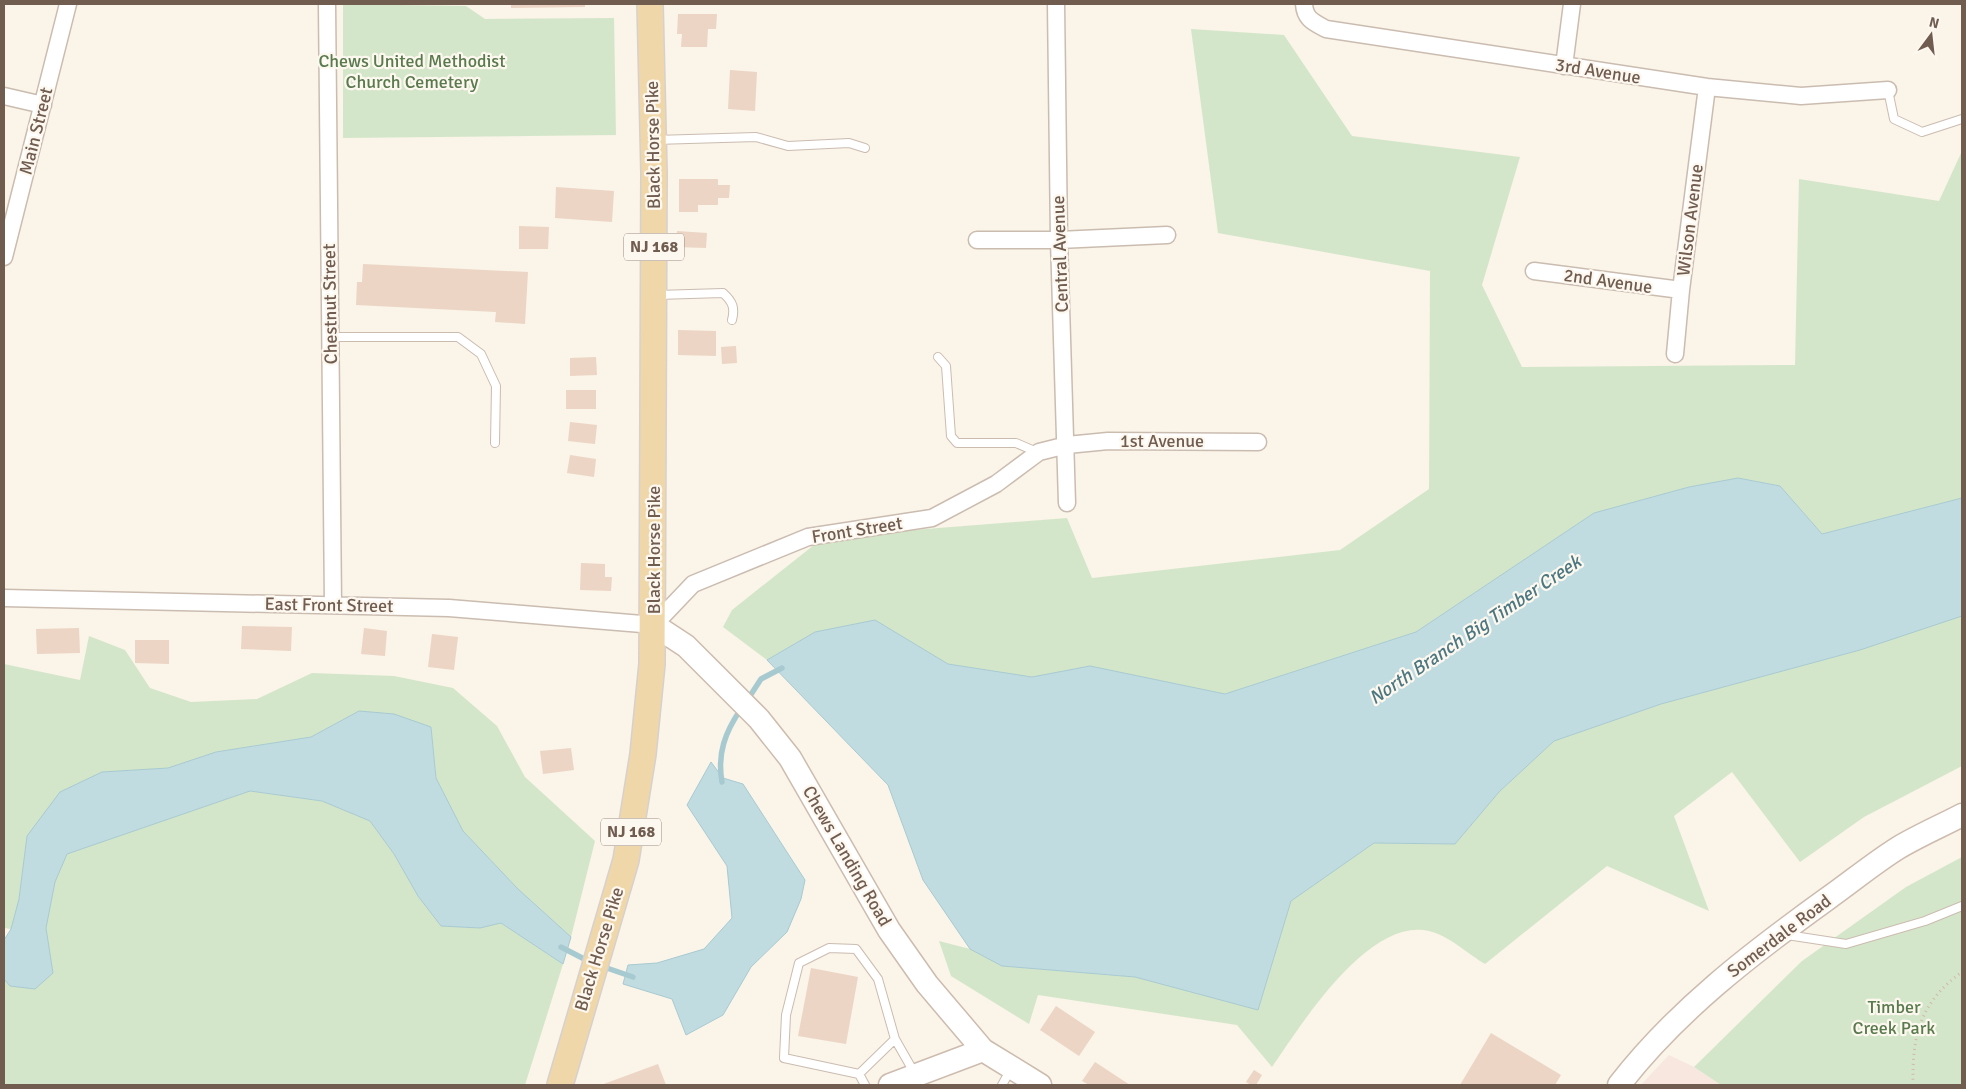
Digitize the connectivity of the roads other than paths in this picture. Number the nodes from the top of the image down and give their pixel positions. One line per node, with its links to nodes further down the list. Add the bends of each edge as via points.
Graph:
1 (68, 4): 11 (street, Main Street)
2 (327, 4): 23 (street, Chestnut Street)
3 (650, 4): 13 (main road, Black Horse Pike / NJ 168)
4 (1056, 4): 17 (street, Central Avenue)
5 (1304, 4): 7 (street, 3rd Avenue, via 1304,12 1310,21 1326,29)
6 (1572, 4): 7 (street)
7 (1564, 66): 8 (street, 3rd Avenue)
8 (1706, 87): 9 (street, 3rd Avenue, via 1801,96); 20 (street, Wilson Avenue)
9 (1888, 90): 12 (lane, via 1894,119 1922,132)
10 (4, 96): 11 (street)
11 (43, 105): 18 (street, Main Street)
12 (1962, 119)
13 (653, 140): 14 (lane, via 756,137 788,146 849,143); 21 (main road, Black Horse Pike / NJ 168)
14 (866, 148)
15 (1167, 235): 17 (street)
16 (977, 240): 17 (street)
17 (1059, 240): 28 (street, Central Avenue)
18 (4, 257)
19 (1534, 271): 20 (street, 2nd Avenue)
20 (1681, 290): 24 (street, Wilson Avenue)
21 (654, 296): 22 (lane, via 723,293 732,301); 33 (main road, Black Horse Pike / NJ 168)
22 (732, 320)
23 (330, 337): 27 (lane, via 458,337 481,354 496,386); 32 (street, Chestnut Street)
24 (1675, 354)
25 (938, 357): 29 (lane, via 946,366 951,436 957,443 1016,443)
26 (1258, 442): 28 (street, 1st Avenue, via 1108,441)
27 (495, 443)
28 (1067, 444): 29 (street, Front Street); 30 (street, Central Avenue)
29 (1039, 452): 33 (street, Front Street, via 996,484 932,518 808,537 694,584)
30 (1068, 503)
31 (4, 598): 32 (street, East Front Street)
32 (333, 605): 33 (street, East Front Street, via 449,608)
33 (654, 626): 38 (main road, Chews Landing Road, via 686,646 760,719 790,758 890,930 927,984); 42 (main road, Black Horse Pike / NJ 168, via 639,783 626,860)
34 (1962, 815): 36 (main road, Somerdale Road, via 1899,848)
35 (1962, 906): 36 (lane, via 1925,921 1846,944)
36 (1780, 934): 46 (main road, Somerdale Road, via 1719,981 1674,1023)
37 (894, 1039): 39 (lane); 39 (lane, via 878,979 856,949 829,948 799,963 786,1015 784,1058); 40 (lane)
38 (983, 1050): 40 (main road); 41 (main road, Chews Landing Road)
39 (859, 1074): 43 (lane)
40 (916, 1076): 44 (main road)
41 (1007, 1076): 45 (main road, Chews Landing Road)
42 (560, 1085)
43 (865, 1085)
44 (890, 1085)
45 (1040, 1085)
46 (1619, 1085)

